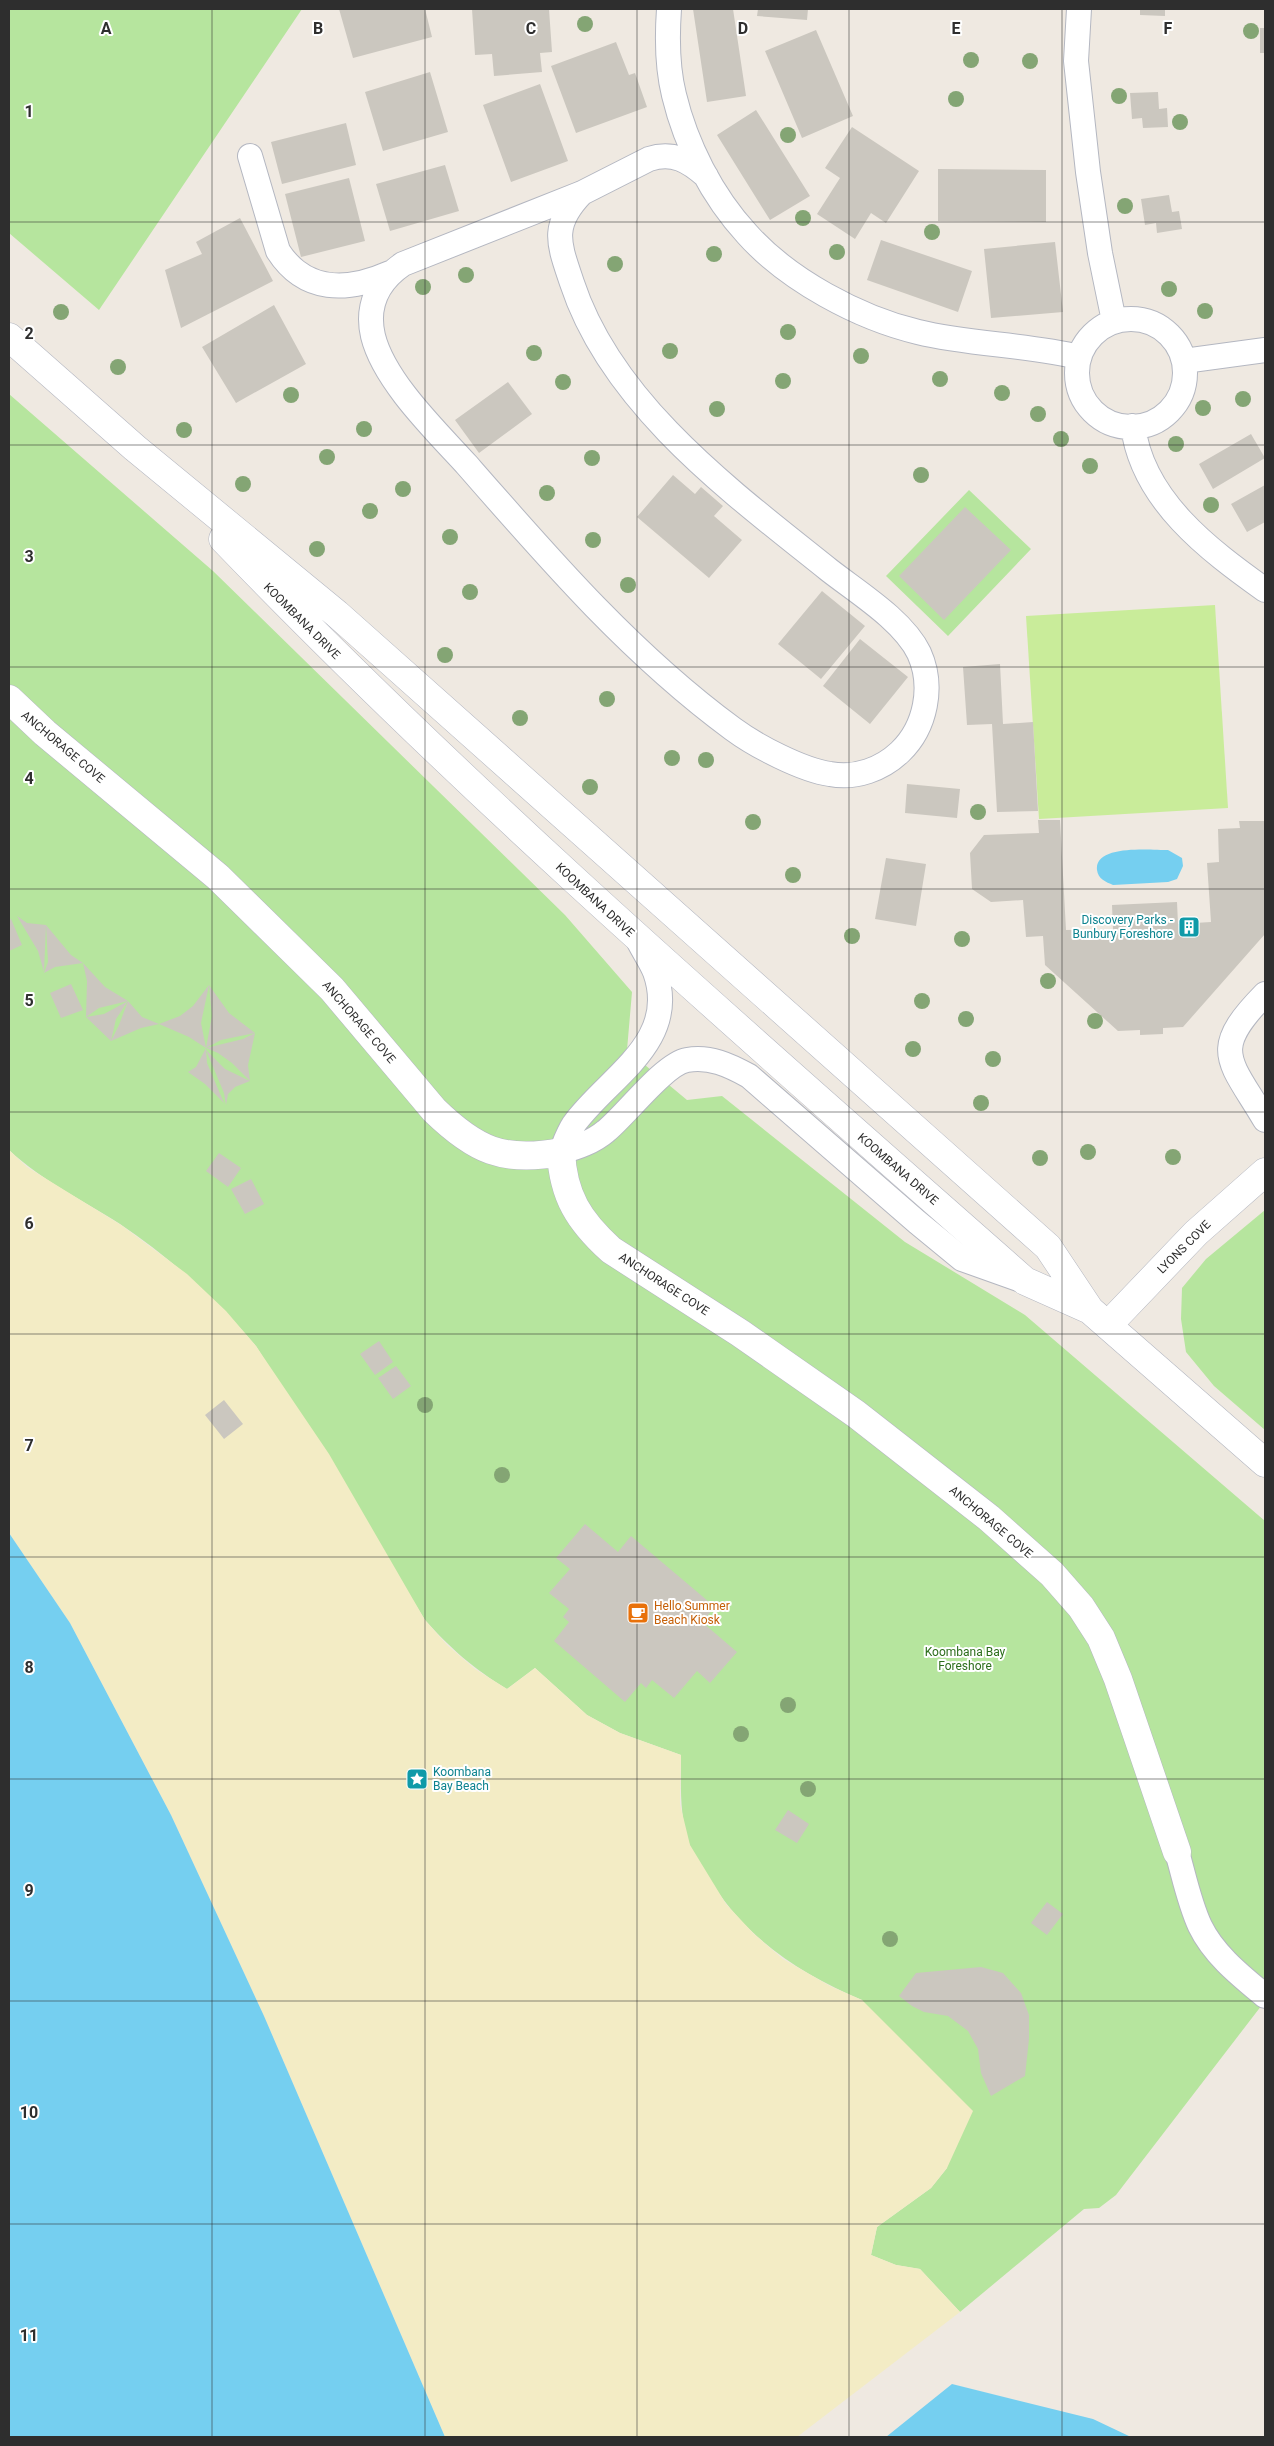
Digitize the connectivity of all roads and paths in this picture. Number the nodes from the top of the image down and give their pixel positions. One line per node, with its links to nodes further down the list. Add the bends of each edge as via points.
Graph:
1 (669, 9): 4 (lane, via 667,40 673,94 685,133)
2 (1079, 9): 7 (lane, via 1076,61 1088,172)
3 (250, 156): 6 (lane, via 278,251 300,276 345,286 370,282)
4 (706, 176): 5 (lane, via 679,157 661,155); 10 (lane, via 747,235 781,265 827,296 918,332)
5 (582, 193): 6 (lane, via 403,264); 6 (lane, via 563,217 559,244 590,329 613,366 652,414 697,459 753,509 884,614 906,634 919,653 927,695 924,714 904,749 888,763 850,775 830,774 782,757 736,731 678,685 618,629 545,555 418,410 388,370 374,342 370,312 379,287)
6 (390, 273)
7 (1114, 321): 10 (lane, via 1098,328 1086,341); 11 (lane, via 1132,318 1149,321 1165,330 1177,344)
8 (9, 337): 13 (main road, KOOMBANA DRIVE)
9 (1265, 350): 11 (lane)
10 (1079, 357): 12 (lane, via 1077,375 1080,392 1089,407 1103,419)
11 (1184, 361): 12 (lane, via 1185,378 1180,396 1170,411 1155,421)
12 (1132, 426): 14 (lane, via 1142,464 1172,511 1230,565)
13 (135, 448): 16 (main road, KOOMBANA DRIVE, via 319,640); 22 (main road, KOOMBANA DRIVE, via 337,614 1048,1247)
14 (1265, 590)
15 (9, 699): 19 (main road, ANCHORAGE COVE, via 45,733 218,877 332,989 452,1128 489,1151 533,1155)
16 (637, 939): 19 (lane, via 655,972 660,998 659,1015 643,1050 575,1123); 21 (main road, KOOMBANA DRIVE)
17 (1265, 994): 18 (lane, via 1235,1027 1229,1053 1232,1064)
18 (1265, 1120)
19 (561, 1152): 21 (lane, via 582,1146 607,1131 667,1071 685,1060 707,1059 749,1076 962,1259); 24 (main road, ANCHORAGE COVE, via 562,1175 580,1216 611,1250 740,1333 856,1414 989,1518 1052,1574 1081,1607 1101,1638)
20 (1265, 1172): 22 (main road, LYONS COVE)
21 (1025, 1281): 22 (main road, KOOMBANA DRIVE)
22 (1099, 1317): 23 (main road, KOOMBANA DRIVE)
23 (1265, 1463)
24 (1177, 1852): 25 (lane, via 1200,1927 1230,1966)
25 (1265, 1996)

